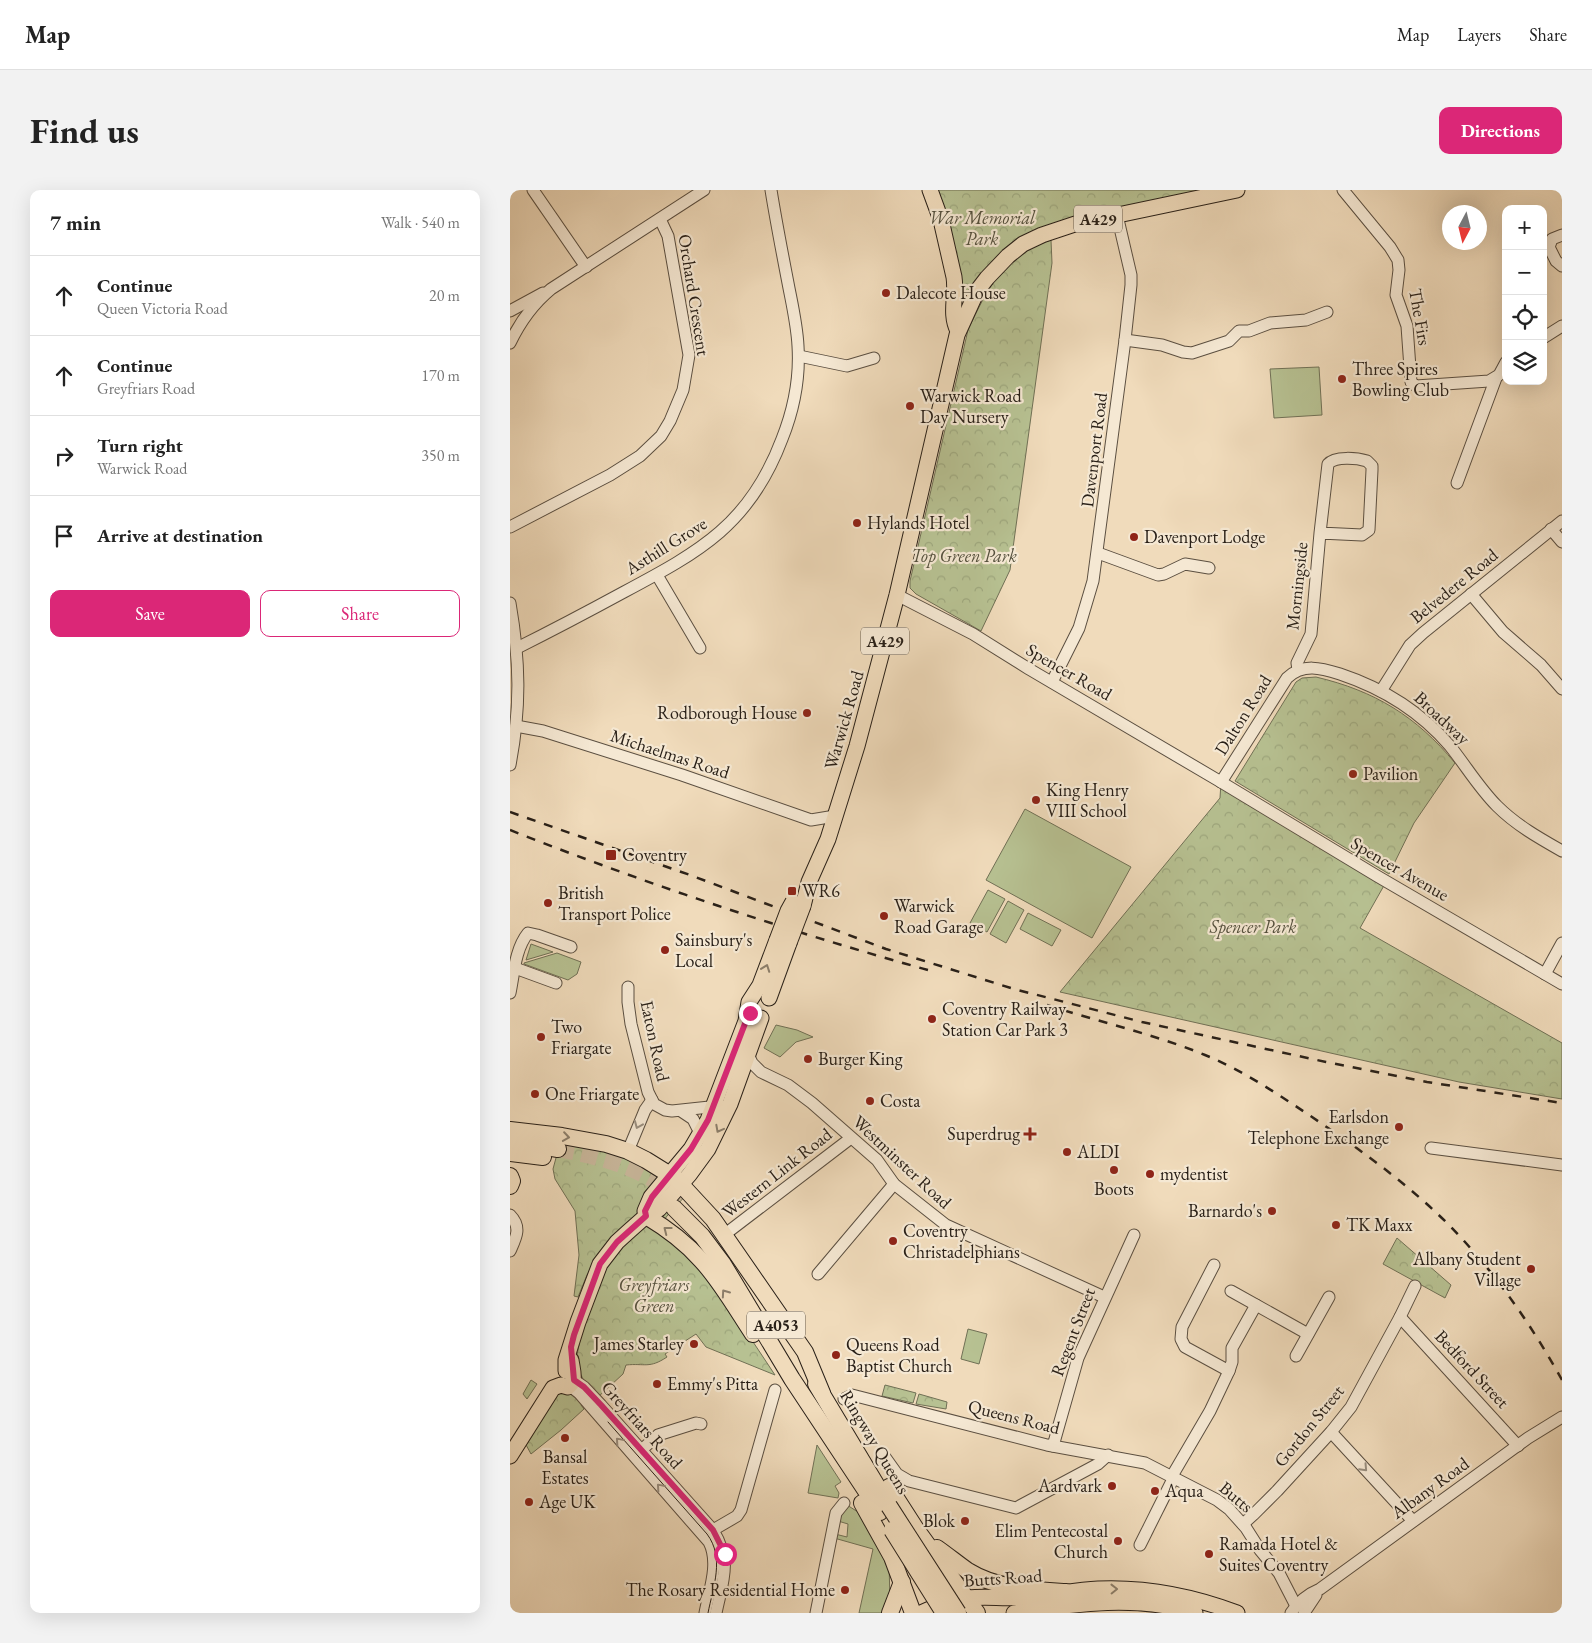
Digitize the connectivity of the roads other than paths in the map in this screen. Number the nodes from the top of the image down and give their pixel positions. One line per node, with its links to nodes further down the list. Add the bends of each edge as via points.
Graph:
1 (533, 190): 11 (street)
2 (704, 190): 8 (street)
3 (770, 190): 21 (street, Asthill Grove)
4 (930, 190): 13 (main road)
5 (1237, 190): 7 (main road, A429)
6 (1343, 190): 24 (street, The Firs, via 1397,257 1396,295 1407,326 1412,384 1444,385)
7 (1117, 215): 13 (main road, A429, via 1035,238 1013,252 974,290); 20 (street, Davenport Road, via 1131,280)
8 (660, 218): 11 (street); 27 (street, Orchard Crescent, via 668,236 688,349 683,390 670,421 640,456)
9 (1562, 234): 10 (street, via 1552,239 1549,247 1550,254)
10 (1562, 266)
11 (586, 267): 12 (street)
12 (551, 289): 14 (street); 19 (street, via 532,308)
13 (964, 293): 17 (main road, Warwick Road / A429); 17 (main road, via 953,321)
14 (510, 311)
15 (1327, 312): 20 (street, via 1306,320 1270,323 1239,332 1231,340 1192,353 1162,344)
16 (1562, 326): 18 (street)
17 (958, 331): 35 (main road, Warwick Road / A429)
18 (1547, 335)
19 (512, 338)
20 (1126, 340): 31 (street, Davenport Road)
21 (799, 356): 22 (street, via 847,366); 33 (street, Asthill Grove, via 790,418 758,490 744,509 699,550)
22 (874, 358)
23 (1502, 368): 24 (street)
24 (1496, 378): 25 (street)
25 (1457, 483)
26 (1562, 521): 28 (street, Belvedere Road)
27 (510, 526)
28 (1551, 529): 30 (street); 34 (street, Belvedere Road)
29 (1320, 533): 29 (street, Morningside, via 1328,464 1337,459 1367,461 1372,466 1369,530 1362,534); 39 (street, Morningside, via 1311,634 1296,664)
30 (1562, 542)
31 (1098, 553): 32 (street, via 1158,575 1185,564); 40 (street, Davenport Road, via 1079,628)
32 (1209, 568)
33 (657, 575): 37 (street, Asthill Grove); 38 (street)
34 (1472, 594): 41 (street, via 1504,632 1542,665); 42 (street, Belvedere Road, via 1410,645)
35 (897, 595): 40 (street, Spencer Road, via 973,634); 46 (main road, Warwick Road / A429)
36 (510, 603): 37 (street)
37 (517, 648): 43 (street)
38 (700, 648)
39 (1298, 670): 42 (street, Broadway, via 1322,669); 45 (street, Dalton Road, via 1287,678)
40 (1052, 682): 45 (street, Spencer Road)
41 (1562, 689)
42 (1381, 691): 49 (street, Broadway, via 1415,713 1439,734 1505,814)
43 (516, 726): 44 (street); 47 (street, Michaelmas Road, via 543,731 673,772)
44 (510, 765)
45 (1221, 782): 53 (street, Spencer Avenue)
46 (835, 816): 47 (street, Michaelmas Road); 48 (main road, Warwick Road / A429)
47 (811, 820): 48 (street, Michaelmas Road)
48 (828, 839): 58 (main road, Warwick Road / A429, bridge, via 798,904 788,911 783,941 760,985)
49 (1562, 851)
50 (1562, 943): 53 (street)
51 (571, 947): 52 (street, via 528,933)
52 (512, 968): 54 (street); 57 (street)
53 (1545, 974): 55 (street, Spencer Avenue)
54 (556, 983)
55 (1562, 984)
56 (628, 988): 63 (street, Eaton Road, via 629,1015)
57 (510, 993)
58 (757, 1001): 59 (main road, via 754,1016); 59 (main road, Warwick Road / A429, via 772,1005 767,1015); 65 (main road, Warwick Road / A429)
59 (761, 1018): 60 (main road, Warwick Road / A429)
60 (748, 1054): 61 (street, Westminster Road, via 755,1067); 62 (main road, Warwick Road / A429)
61 (766, 1074): 62 (street); 69 (street, Westminster Road, via 812,1103)
62 (738, 1081): 64 (main road, Warwick Road / A429)
63 (652, 1100): 66 (street, Eaton Road, via 665,1110); 71 (street, Eaton Road, one-way to 71)
64 (730, 1104): 65 (street, Eaton Road); 77 (main road, Warwick Road / A429, one-way to 77, via 708,1149)
65 (713, 1107): 66 (street, Eaton Road); 68 (main road, Warwick Road / A429)
66 (681, 1111): 68 (street, via 693,1120)
67 (512, 1133): 71 (highway, A4053, one-way to 71, via 589,1140); 72 (highway, A4053, via 557,1154)
68 (700, 1135): 77 (main road, Warwick Road / A429)
69 (851, 1138): 75 (street, Westminster Road, via 877,1160); 80 (street, Western Link Road)
70 (1431, 1148): 73 (street)
71 (628, 1151): 77 (highway, A4053, via 646,1160)
72 (510, 1153)
73 (1562, 1165)
74 (510, 1176): 76 (highway)
75 (894, 1184): 84 (street); 87 (street, Westminster Road, via 946,1225)
76 (510, 1186)
77 (677, 1192): 79 (main road, Warwick Road / A429, via 652,1197); 80 (highway, via 713,1219); 94 (highway, Ringway Queens / A4053); 97 (highway, Ringway Queens / A4053, via 712,1231)
78 (510, 1215): 82 (street, via 518,1228)
79 (646, 1216): 94 (highway, A4053, one-way to 79, via 768,1355 703,1261); 95 (main road, Warwick Road, via 617,1242 600,1264 566,1360)
80 (724, 1235): 97 (highway, via 805,1352)
81 (1134, 1235): 87 (street, Regent Street)
82 (510, 1251)
83 (1214, 1265): 93 (street, via 1182,1327 1182,1339 1185,1347)
84 (818, 1274)
85 (1415, 1286): 90 (street, Gordon Street)
86 (1231, 1291): 89 (street)
87 (1104, 1297): 103 (street, Regent Street, via 1078,1358)
88 (1329, 1297): 91 (street)
89 (1256, 1305): 91 (street); 93 (street, via 1232,1348)
90 (1400, 1317): 101 (street, Gordon Street, via 1351,1407); 104 (street, Bedford Street)
91 (1308, 1334): 92 (street)
92 (1296, 1356)
93 (1229, 1371): 109 (street)
94 (789, 1374): 98 (highway, Ringway Queens / A4053)
95 (567, 1379): 102 (main road, via 553,1380 540,1393); 106 (street, Greyfriars Road); 108 (main road, via 546,1397)
96 (775, 1390): 114 (street, via 741,1510 737,1516)
97 (832, 1399): 103 (street, Queens Road, via 852,1394); 111 (highway, Ringway Queens / A4053); 115 (highway)
98 (810, 1406): 111 (highway, Ringway Queens / A4053); 117 (highway, via 826,1445 880,1532)
99 (1562, 1416): 104 (street, Albany Road)
100 (701, 1424): 106 (street, via 658,1435)
101 (1330, 1432): 112 (street, one-way to 112); 113 (street, Gordon Street)
102 (510, 1443)
103 (1053, 1446): 107 (street, Queens Road)
104 (1518, 1446): 112 (street, Albany Road)
105 (882, 1453): 107 (street, via 897,1474 909,1481 1016,1508 1098,1464)
106 (638, 1454): 114 (street, Greyfriars Road)
107 (1108, 1455): 109 (street, Queens Road, via 1145,1463)
108 (510, 1456)
109 (1173, 1477): 113 (street, Butts, via 1217,1500); 116 (street)
110 (844, 1503): 124 (street, via 836,1513)
111 (885, 1509): 128 (highway, Ringway Queens / A4053, bridge); 129 (highway, Ringway Queens / A4053, bridge)
112 (1413, 1521): 121 (street, Albany Road, via 1311,1593)
113 (1242, 1524): 121 (street, Butts, via 1279,1573)
114 (709, 1533): 122 (street, via 714,1562); 123 (street, via 722,1547 725,1562)
115 (926, 1542): 118 (highway, via 991,1582); 119 (highway)
116 (1140, 1545)
117 (902, 1582): 125 (highway); 126 (highway)
118 (1066, 1592): 119 (main road, Butts Road, via 1009,1598); 133 (main road, Butts Road, one-way to 133, via 1130,1589 1163,1592 1200,1600)
119 (968, 1598): 127 (main road, Butts Road); 130 (highway)
120 (1036, 1611): 131 (main road, Butts Road); 132 (main road, Butts Road, via 1112,1601 1145,1603)
121 (1297, 1611)
122 (706, 1613)
123 (716, 1613)
124 (816, 1613)
125 (890, 1613)
126 (913, 1613)
127 (921, 1613)
128 (944, 1613)
129 (958, 1613)
130 (977, 1613)
131 (1014, 1613)
132 (1195, 1613)
133 (1236, 1613)

